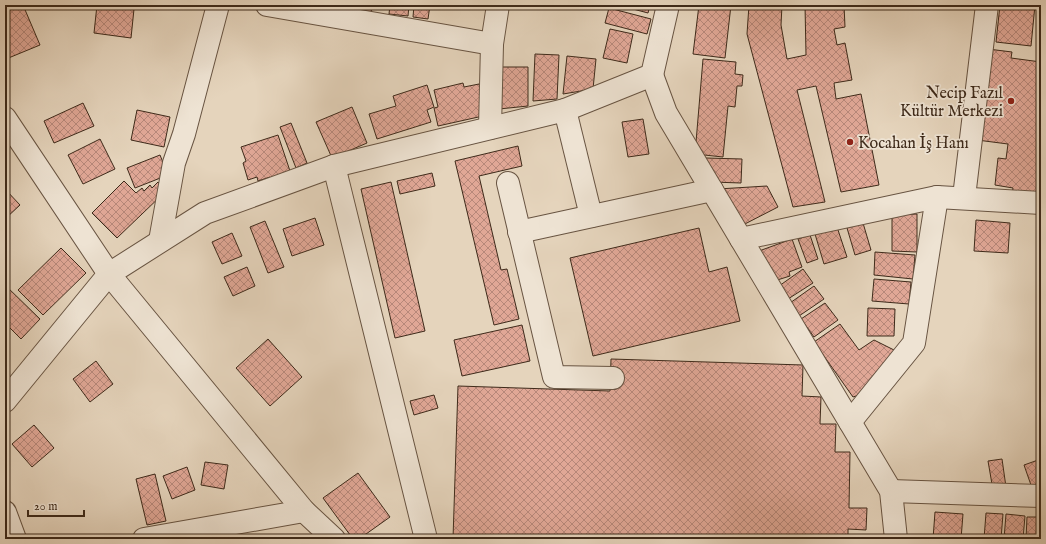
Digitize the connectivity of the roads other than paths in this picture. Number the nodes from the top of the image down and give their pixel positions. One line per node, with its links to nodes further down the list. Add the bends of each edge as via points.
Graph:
1 (218, 5): 20 (street, via 184,134 174,162)
2 (268, 5): 6 (street)
3 (498, 5): 6 (street)
4 (668, 5): 7 (street)
5 (987, 5): 15 (street)
6 (492, 44): 10 (street)
7 (652, 75): 8 (street); 13 (street, via 666,113)
8 (565, 110): 10 (street); 17 (street)
9 (5, 118): 21 (street)
10 (490, 128): 11 (street)
11 (334, 166): 20 (street, via 205,213); 33 (street)
12 (508, 183): 18 (street)
13 (712, 190): 17 (street); 19 (street)
14 (937, 197): 15 (street); 19 (street); 25 (street, via 914,343)
15 (964, 197): 16 (street)
16 (1041, 203)
17 (591, 216): 18 (street)
18 (519, 232): 23 (street, via 554,377)
19 (741, 239): 25 (street)
20 (160, 241): 21 (street)
21 (109, 274): 22 (street); 28 (street)
22 (13, 378): 24 (street)
23 (613, 378)
24 (5, 401)
25 (850, 422): 26 (street)
26 (891, 491): 27 (street); 34 (street)
27 (1041, 496)
28 (304, 511): 31 (street); 32 (street)
29 (5, 512): 30 (street)
30 (15, 539)
31 (144, 539)
32 (334, 539)
33 (426, 539)
34 (896, 539)

